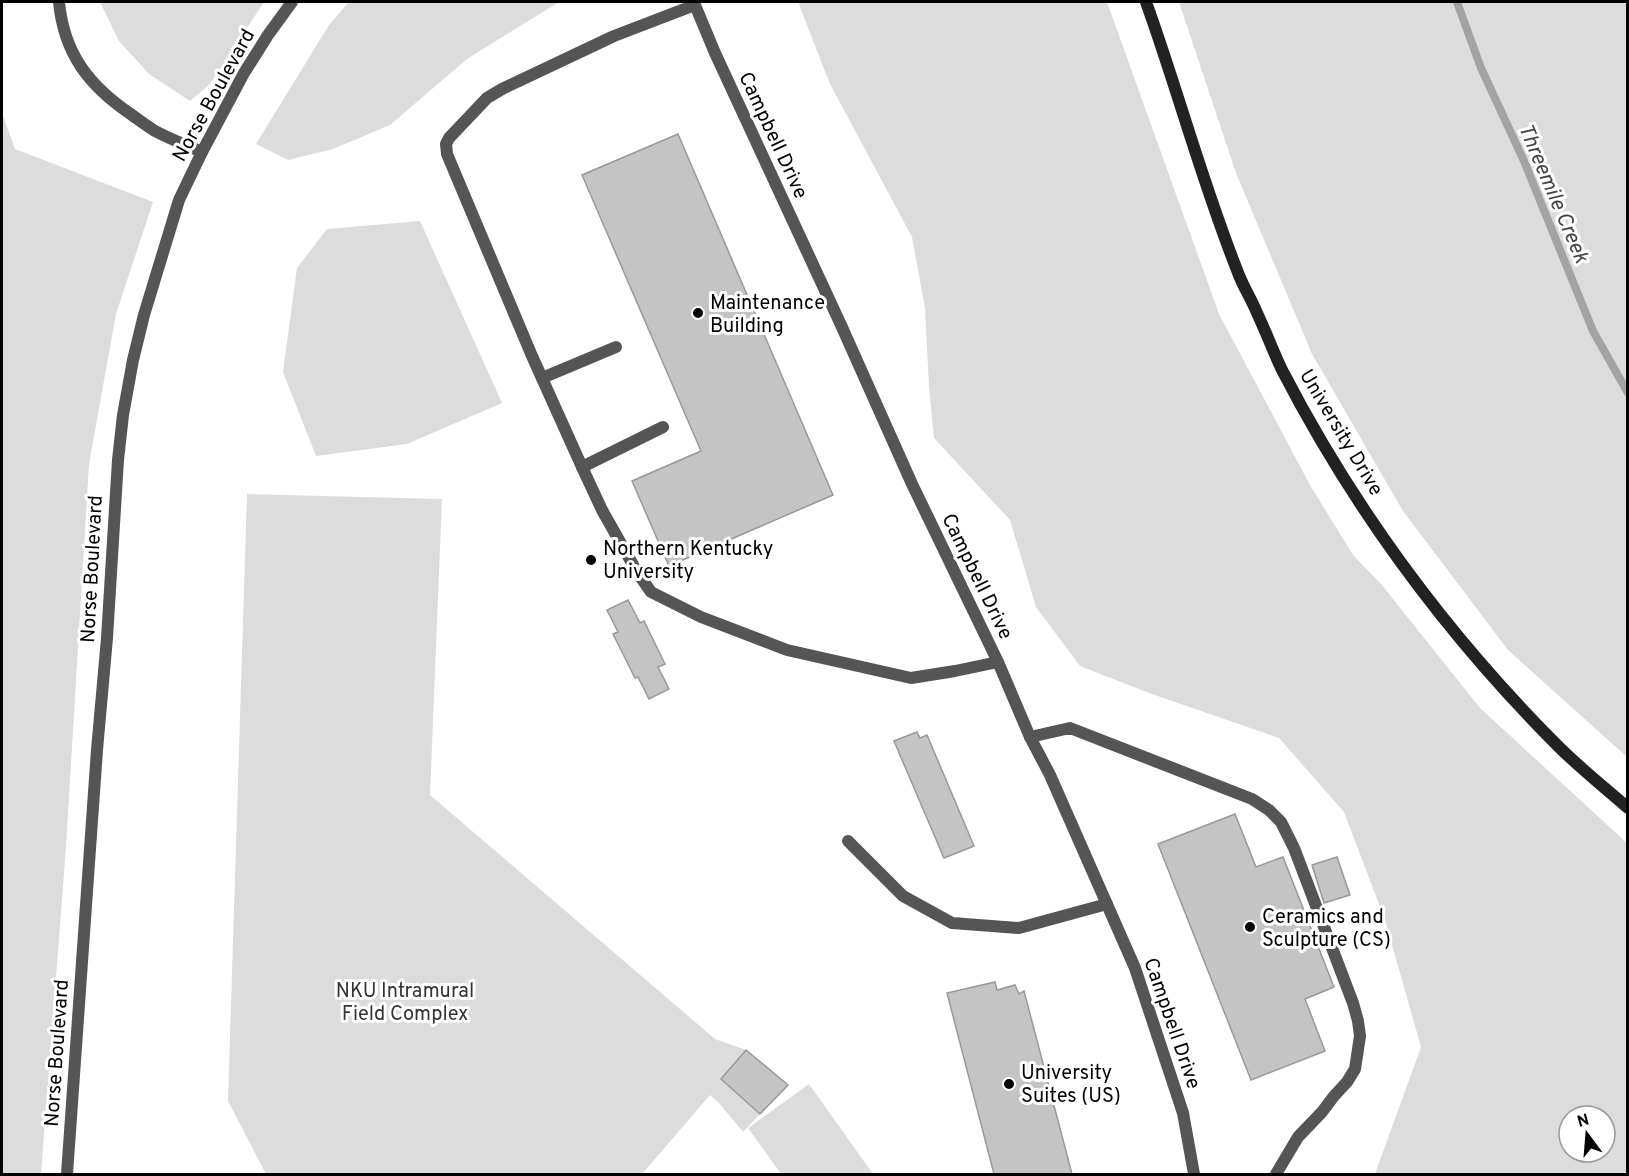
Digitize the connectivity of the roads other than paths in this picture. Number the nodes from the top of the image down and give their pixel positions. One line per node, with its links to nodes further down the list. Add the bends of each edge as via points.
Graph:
1 (59, 2): 4 (street, via 69,47 84,73 100,90 155,131)
2 (292, 2): 4 (street, Norse Boulevard, via 244,73)
3 (1146, 2): 11 (main road, University Drive, via 1238,273 1282,370 1341,474 1389,547 1454,633 1554,741)
4 (202, 152): 14 (street, Norse Boulevard, via 179,200 144,315 123,416)
5 (616, 347): 6 (street)
6 (542, 378): 8 (street); 9 (street, Campbell Drive, via 446,144 487,98 502,89 614,36 695,5 912,484)
7 (663, 427): 8 (street)
8 (582, 467): 9 (street, via 602,510 651,592 691,613 787,650 911,678)
9 (998, 662): 10 (street, Campbell Drive)
10 (1030, 737): 13 (street, Campbell Drive); 16 (street, via 1070,728 1252,799 1281,822 1353,1003 1360,1036 1355,1069 1298,1137)
11 (1628, 808)
12 (848, 841): 13 (street, via 903,896 952,923 1019,928)
13 (1107, 904): 15 (street, Campbell Drive, via 1135,968 1184,1113)
14 (67, 1174)
15 (1194, 1174)
16 (1276, 1174)

